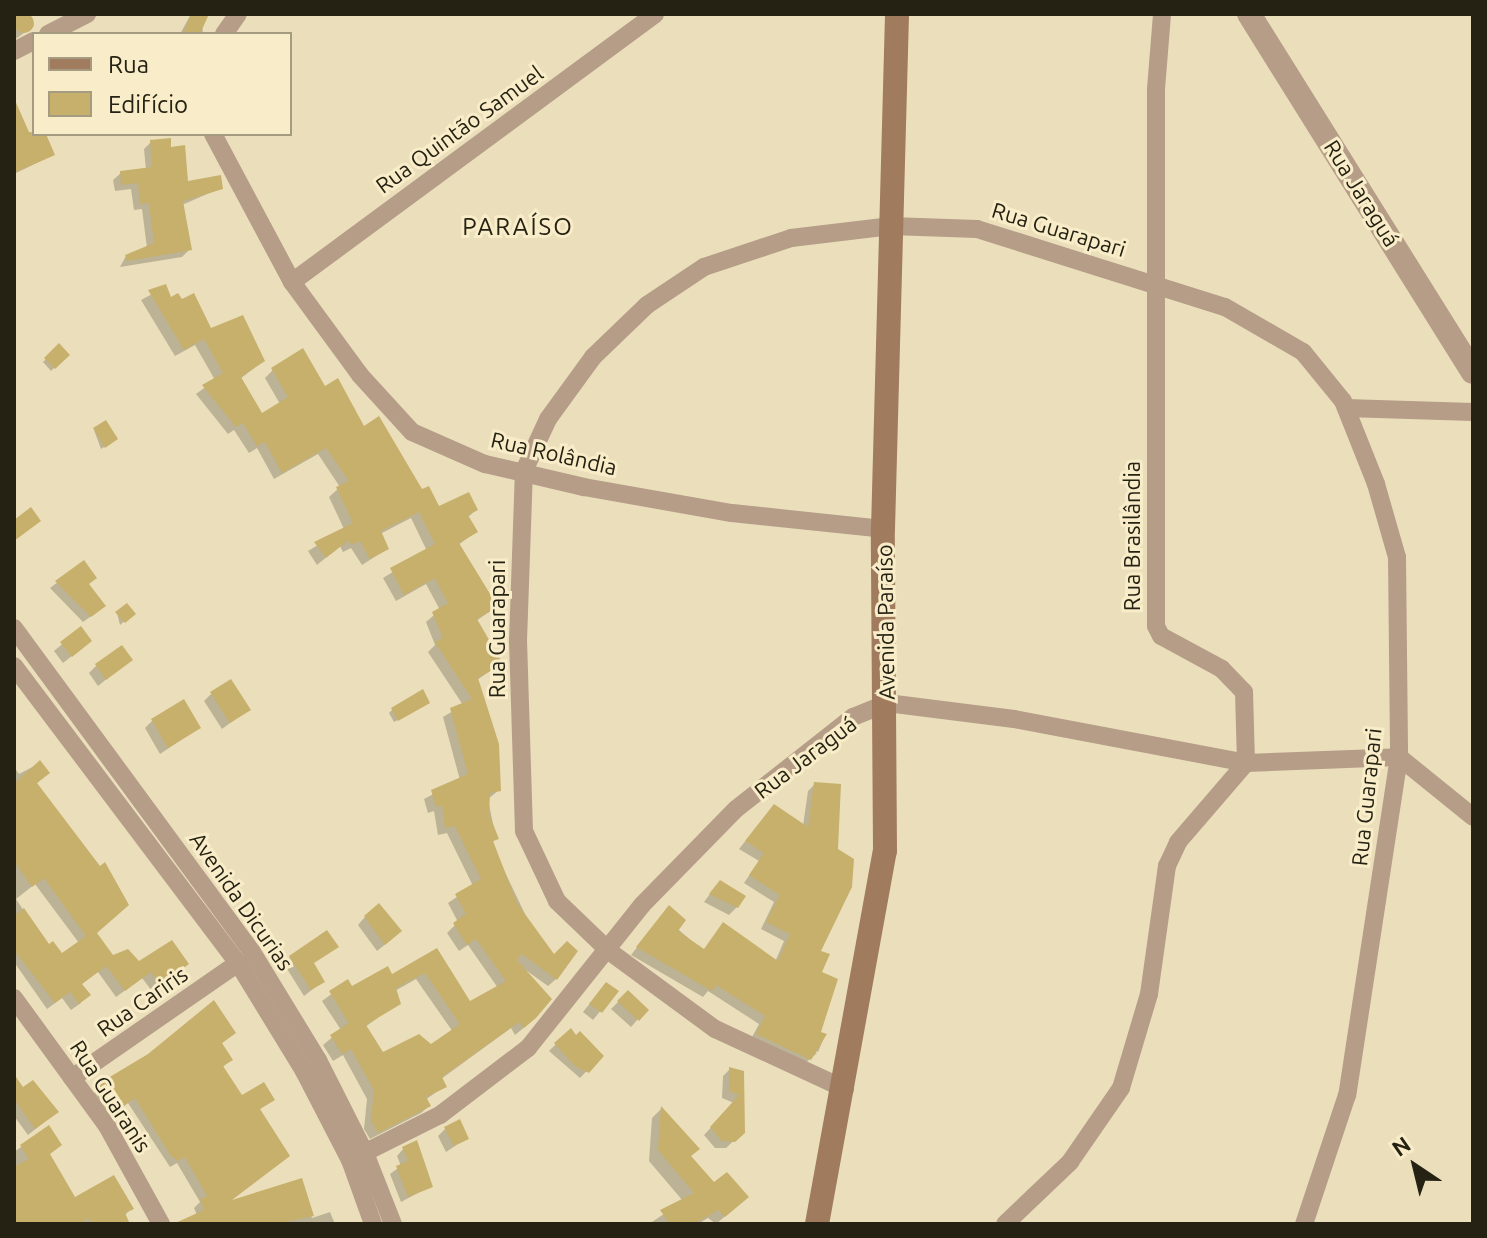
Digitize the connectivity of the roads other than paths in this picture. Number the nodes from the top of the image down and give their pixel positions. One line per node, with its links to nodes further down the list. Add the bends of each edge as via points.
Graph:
1 (87, 14): 7 (street)
2 (238, 14): 8 (street)
3 (655, 14): 13 (street, Rua Quintão Samuel)
4 (897, 14): 12 (main road, Avenida Paraíso)
5 (1162, 14): 14 (street, Rua Brasilândia, via 1156,89)
6 (1249, 14): 15 (street, Rua Jaraguá)
7 (52, 32)
8 (225, 32)
9 (32, 42): 10 (street)
10 (14, 51)
11 (214, 136): 13 (street, Rua Rolândia)
12 (891, 226): 14 (street, Rua Guarapari, via 977,229); 18 (street, Rua Guarapari, via 791,238 704,267 647,305 593,357 548,419); 19 (main road, Avenida Paraíso)
13 (292, 282): 18 (street, Rua Rolândia, via 360,375 412,432 485,464)
14 (1157, 284): 16 (street, Rua Guarapari, via 1225,307 1303,352); 24 (street, Rua Brasilândia, via 1156,626 1173,645 1233,677 1244,692)
15 (1473, 372)
16 (1346, 408): 17 (street); 23 (street, Rua Guarapari, via 1397,557)
17 (1473, 412)
18 (524, 471): 19 (street, Rua Rolândia, via 732,513); 26 (street, Rua Guarapari, via 518,641 524,831 557,901)
19 (883, 529): 22 (main road, Avenida Paraíso)
20 (14, 628): 32 (street, Avenida Dicurias, via 252,952 318,1060)
21 (14, 666): 27 (street, Avenida Dicurias)
22 (887, 703): 24 (street, via 1014,719); 26 (street, Rua Jaraguá, via 853,717 736,809 642,905); 31 (main road, Avenida Paraíso, via 885,851)
23 (1399, 757): 24 (street); 25 (street); 38 (street, Rua Guarapari, via 1347,1095)
24 (1246, 763): 37 (street, via 1178,842 1167,866 1149,994 1121,1088 1070,1162)
25 (1473, 817)
26 (610, 952): 31 (street, Rua Guarapari, via 715,1029); 32 (street, Rua Jaraguá, via 528,1048 440,1115)
27 (238, 963): 30 (street, Rua Cariris); 32 (street, Avenida Dicurias)
28 (14, 998): 29 (street, Rua Guaranis)
29 (21, 1020): 30 (street, Rua Guaranis)
30 (72, 1078): 33 (street, Rua Guaranis, via 107,1126)
31 (845, 1089): 36 (main road, Avenida Paraíso)
32 (358, 1157): 34 (street, Avenida Dicurias); 35 (street, Avenida Dicurias)
33 (161, 1224)
34 (373, 1224)
35 (393, 1224)
36 (817, 1224)
37 (1005, 1224)
38 (1304, 1224)

